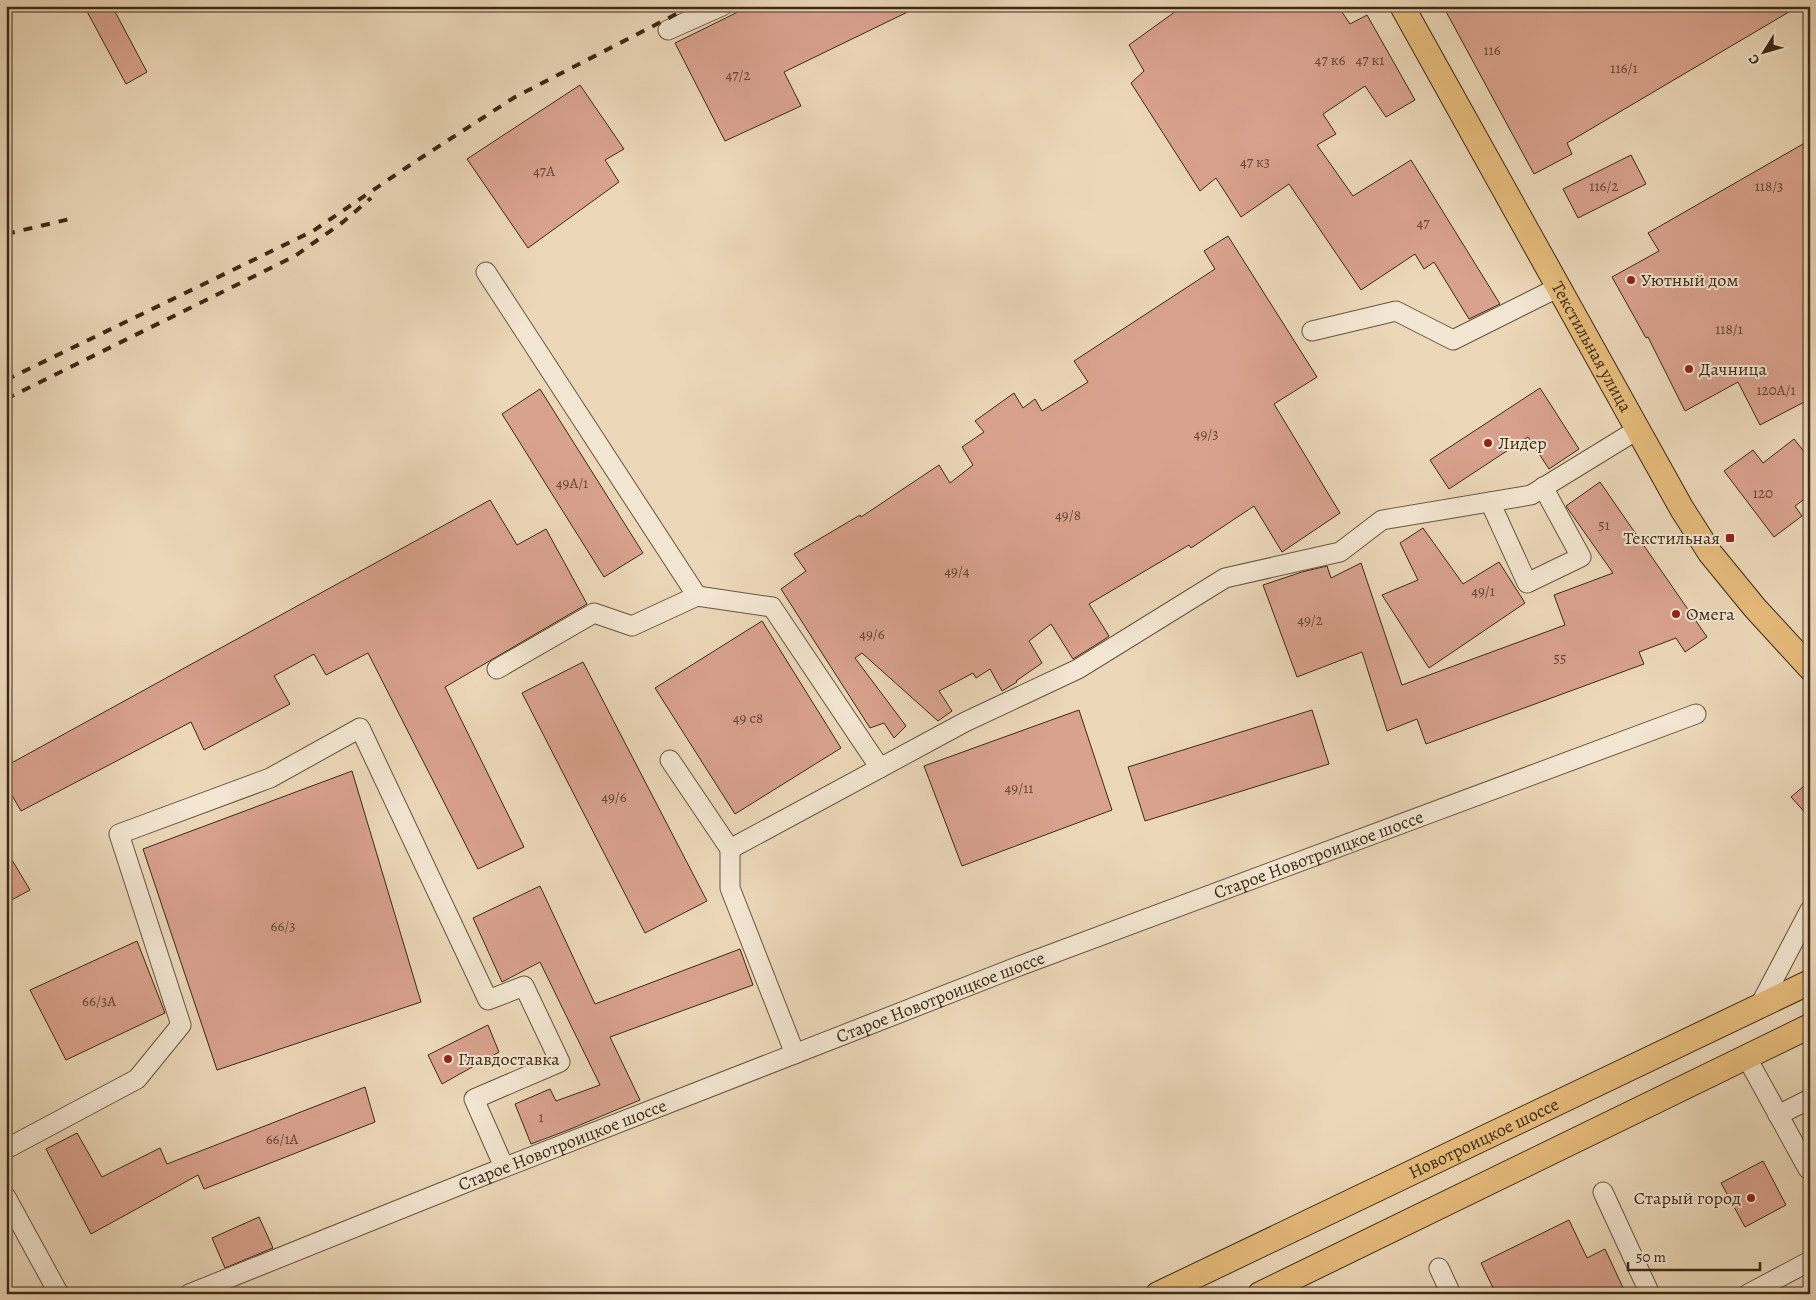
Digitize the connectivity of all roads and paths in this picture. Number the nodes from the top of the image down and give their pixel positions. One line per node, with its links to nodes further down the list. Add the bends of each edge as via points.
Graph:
1 (722, 6): 3 (street)
2 (1402, 6): 5 (main road, Текстильная улица)
3 (668, 30)
4 (486, 272): 10 (street)
5 (1557, 288): 6 (street, via 1453,340 1396,311); 7 (main road, Текстильная улица)
6 (1312, 331)
7 (1637, 430): 8 (street); 11 (main road, Текстильная улица, via 1710,553)
8 (1543, 487): 9 (street, via 1531,495); 9 (street, via 1581,557 1527,583)
9 (1490, 502): 15 (street, via 1382,520 1340,552 1225,578 1078,669 965,722)
10 (697, 596): 12 (street, via 632,626 594,613); 15 (street, via 772,607)
11 (1810, 668)
12 (497, 669)
13 (1696, 714): 21 (street, Старое Новотроицкое шоссе, via 1032,962)
14 (670, 760): 16 (street)
15 (880, 768): 16 (street)
16 (730, 849): 21 (street, via 730,888)
17 (1810, 910): 19 (street)
18 (1810, 982): 19 (main road, Новотроицкое шоссе)
19 (1759, 1007): 34 (main road, Новотроицкое шоссе)
20 (1810, 1026): 22 (main road)
21 (796, 1054): 26 (street, Старое Новотроицкое шоссе)
22 (1747, 1058): 24 (street); 35 (main road)
23 (1810, 1099): 24 (street)
24 (1778, 1116): 27 (street)
25 (6, 1150): 26 (street, via 137,1079 181,1024 120,834 270,778 360,728 488,1000 524,986 560,1062 474,1098)
26 (504, 1167): 33 (street, Старое Новотроицкое шоссе)
27 (1808, 1169)
28 (1603, 1192): 37 (street)
29 (6, 1197): 32 (street)
30 (1810, 1261): 38 (street)
31 (1439, 1268): 36 (street)
32 (59, 1294)
33 (189, 1294)
34 (1158, 1294)
35 (1260, 1294)
36 (1451, 1294)
37 (1650, 1294)
38 (1748, 1294)

